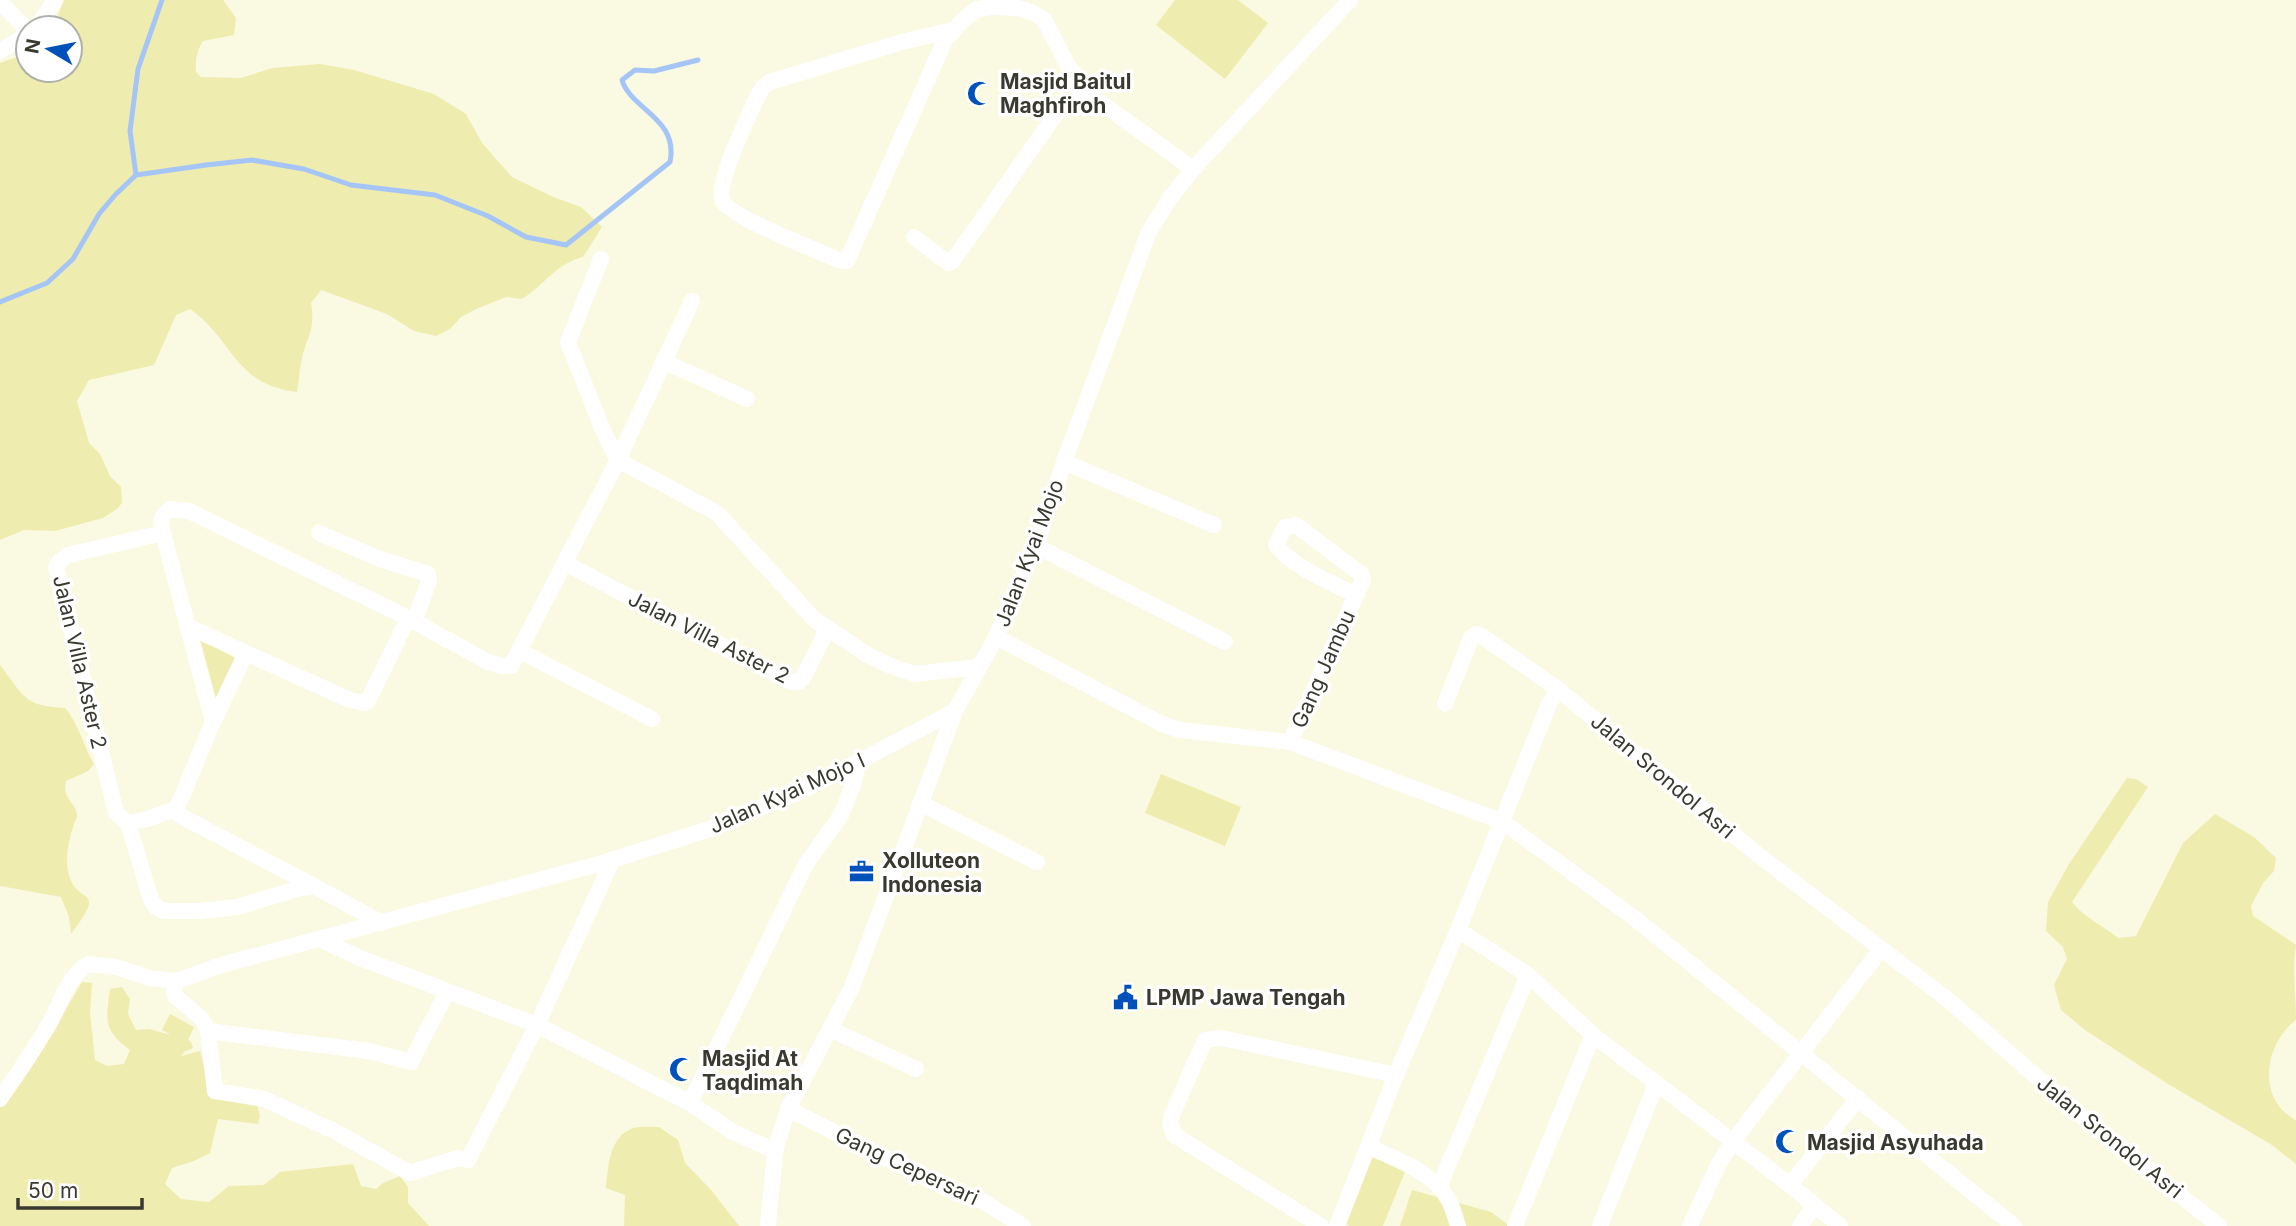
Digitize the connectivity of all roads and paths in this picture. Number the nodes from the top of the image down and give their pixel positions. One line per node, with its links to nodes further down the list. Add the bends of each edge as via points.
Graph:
1 (1350, 0): 6 (street, Jalan Kyai Mojo)
2 (0, 2): 3 (street)
3 (14, 18)
4 (953, 30): 4 (street, via 847,261 758,225 724,205 725,176 757,97 770,82); 5 (street, via 984,8 1018,8 1038,15)
5 (1093, 97): 6 (street); 7 (street, via 1073,99 1056,114 951,262)
6 (1193, 169): 13 (street, Jalan Kyai Mojo, via 1149,232)
7 (914, 237)
8 (601, 259): 12 (street, via 568,342)
9 (692, 301): 10 (street)
10 (663, 361): 11 (street); 12 (street)
11 (747, 399)
12 (618, 460): 18 (street); 22 (street, via 717,513)
13 (1064, 462): 14 (street); 17 (street, Jalan Kyai Mojo)
14 (1214, 525)
15 (163, 533): 20 (street, via 160,521 164,513 170,509 189,512); 21 (street); 38 (street, Jalan Villa Aster 2, via 68,555 56,568 116,813)
16 (320, 533): 20 (street, via 428,575)
17 (1036, 546): 23 (street, Jalan Kyai Mojo); 24 (street)
18 (565, 564): 22 (street, Jalan Villa Aster 2, via 791,682 802,679); 25 (street)
19 (1356, 595): 19 (street, Gang Jambu, via 1362,575 1296,525 1285,527 1276,545 1283,555); 33 (street, Gang Jambu)
20 (411, 620): 25 (street, via 494,665 511,666); 26 (street, via 364,703)
21 (187, 626): 26 (street); 32 (street)
22 (828, 629): 27 (street, via 866,654 907,672)
23 (996, 637): 27 (street, Jalan Kyai Mojo); 33 (street, via 1164,725)
24 (1225, 642)
25 (520, 651): 31 (street)
26 (246, 653): 32 (street)
27 (978, 667): 30 (street, Jalan Kyai Mojo)
28 (1559, 690): 29 (street, Jalan Srondol Asri, via 1476,635); 37 (street, via 1550,702); 45 (street, Jalan Srondol Asri, via 1752,850)
29 (1445, 704)
30 (955, 711): 34 (street, Jalan Kyai Mojo I); 35 (street, Jalan Kyai Mojo)
31 (652, 719)
32 (213, 722): 36 (street)
33 (1290, 742): 37 (street)
34 (858, 762): 39 (street, Jalan Kyai Mojo I, via 710,830); 59 (street, via 841,815 806,864)
35 (920, 803): 40 (street); 50 (street, Jalan Kyai Mojo, via 852,987)
36 (177, 808): 38 (street); 41 (street, via 179,814)
37 (1503, 822): 43 (street); 53 (street, via 1637,920)
38 (128, 823): 41 (street, Jalan Villa Aster 2, via 151,900 164,911 237,907)
39 (613, 859): 42 (street, Jalan Kyai Mojo I); 49 (street)
40 (1037, 862)
41 (314, 886): 42 (street)
42 (382, 922): 44 (street, Jalan Kyai Mojo I)
43 (1458, 930): 46 (street); 55 (street)
44 (319, 939): 47 (street, Jalan Kyai Mojo I); 48 (street)
45 (1881, 949): 53 (street); 67 (street, Jalan Srondol Asri, via 1947,999)
46 (1528, 975): 52 (street); 65 (street)
47 (177, 981): 51 (street, via 174,995 202,1019); 58 (street, Jalan Kyai Mojo I, via 89,964 74,975 50,1023)
48 (447, 992): 49 (street); 51 (street, via 411,1062 369,1051)
49 (537, 1025): 51 (street, via 467,1160 458,1158 410,1173 264,1099 215,1091); 59 (street)
50 (830, 1029): 54 (street); 60 (street, Jalan Kyai Mojo)
51 (208, 1031)
52 (1592, 1035): 56 (street); 73 (street)
53 (1802, 1052): 57 (street); 61 (street)
54 (916, 1069)
55 (1396, 1075): 62 (street); 70 (street, via 1222,1038 1205,1040 1171,1117 1174,1135)
56 (1656, 1084): 61 (street); 74 (street)
57 (1858, 1098): 64 (street); 78 (street)
58 (0, 1099)
59 (690, 1103): 63 (street, via 733,1132)
60 (788, 1109): 63 (street, Jalan Kyai Mojo); 69 (street, Gang Cepersari, via 958,1194 982,1201)
61 (1734, 1140): 64 (street); 75 (street)
62 (1369, 1147): 65 (street); 71 (street)
63 (775, 1151): 68 (street, Jalan Kyai Mojo)
64 (1790, 1185): 66 (street)
65 (1439, 1187): 72 (street)
66 (1815, 1205): 76 (street); 77 (street)
67 (2210, 1223)
68 (768, 1225)
69 (1023, 1226)
70 (1321, 1226)
71 (1337, 1226)
72 (1458, 1226)
73 (1515, 1226)
74 (1600, 1226)
75 (1690, 1226)
76 (1800, 1226)
77 (1840, 1226)
78 (2014, 1226)

